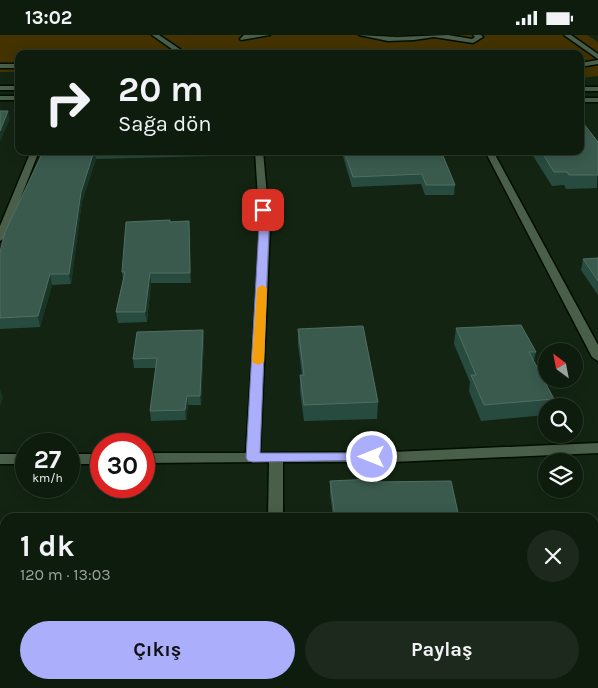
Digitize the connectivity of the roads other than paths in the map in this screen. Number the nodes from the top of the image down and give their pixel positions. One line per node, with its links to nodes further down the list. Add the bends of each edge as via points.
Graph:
1 (155, 35): 8 (street)
2 (248, 35): 3 (street, via 243,39)
3 (267, 35)
4 (365, 35): 5 (street, via 391,40)
5 (433, 35): 6 (street, via 474,41 480,37)
6 (476, 35)
7 (567, 35): 9 (street)
8 (178, 50)
9 (598, 57)
10 (598, 62): 11 (street)
11 (584, 64)
12 (0, 66): 13 (street)
13 (15, 66)
14 (0, 88): 15 (street)
15 (15, 88)
16 (584, 89): 17 (street)
17 (598, 89)
18 (0, 98): 19 (street)
19 (15, 98)
20 (584, 100): 21 (street)
21 (598, 100)
22 (33, 155): 25 (street)
23 (259, 155): 29 (street, via 265,230)
24 (491, 155): 26 (street)
25 (0, 238)
26 (598, 357)
27 (598, 448): 30 (street, via 392,457)
28 (155, 458): 29 (street)
29 (253, 458): 30 (street)
30 (276, 458): 33 (street)
31 (0, 459): 32 (street)
32 (15, 459)
33 (276, 513)

